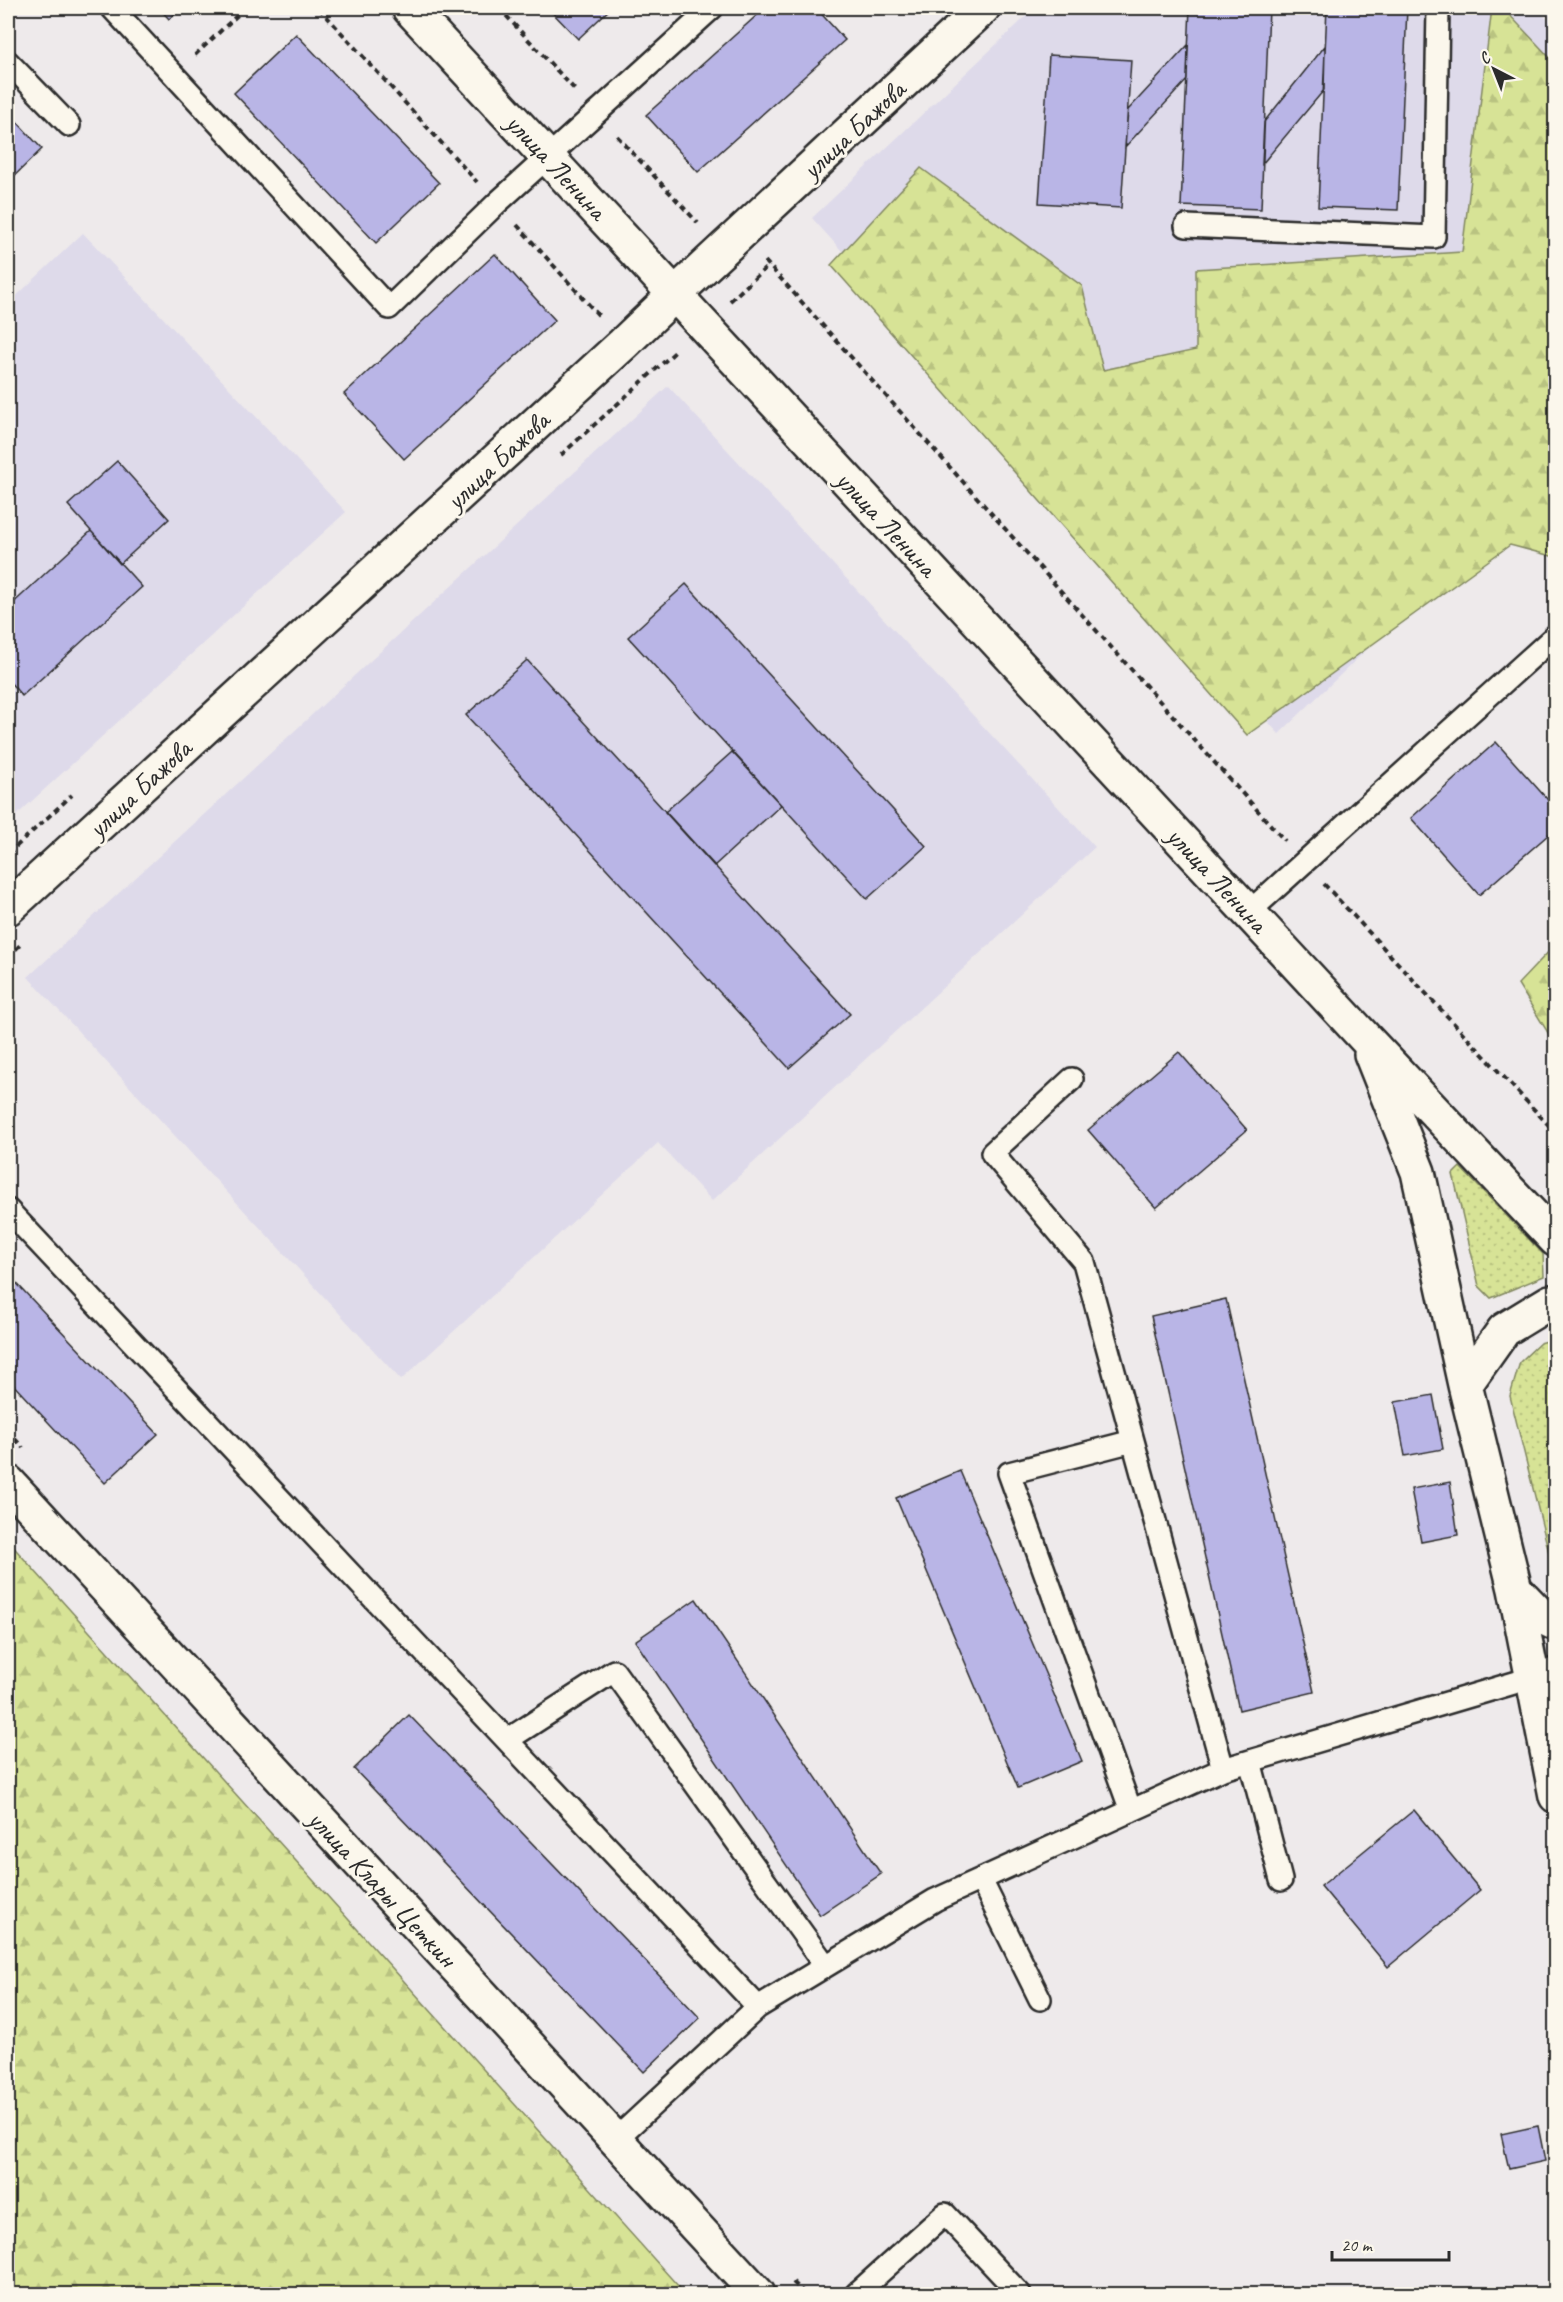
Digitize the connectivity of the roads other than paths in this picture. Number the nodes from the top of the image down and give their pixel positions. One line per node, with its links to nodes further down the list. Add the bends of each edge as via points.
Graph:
1 (112, 8): 8 (lane, via 389,308)
2 (409, 8): 8 (street, улица Ленина)
3 (712, 8): 8 (lane)
4 (983, 8): 10 (street, улица Бажова)
5 (1438, 8): 9 (lane, via 1434,237)
6 (8, 62): 7 (lane)
7 (69, 125)
8 (548, 157): 10 (street, улица Ленина)
9 (1186, 226)
10 (675, 294): 12 (street, улица Бажова); 13 (street, улица Ленина)
11 (1556, 634): 13 (lane)
12 (8, 908)
13 (1249, 912): 14 (street, улица Ленина)
14 (1365, 1038): 17 (street, улица Ленина); 19 (street, via 1418,1172)
15 (1072, 1078): 20 (lane, via 992,1154 1084,1262)
16 (8, 1210): 25 (lane)
17 (1556, 1240)
18 (1556, 1303): 19 (street, via 1550,1302 1504,1330)
19 (1466, 1385): 22 (street)
20 (1133, 1441): 27 (lane); 29 (lane, via 1009,1473)
21 (8, 1482): 35 (street, улица Клары Цеткин)
22 (1515, 1589): 23 (street, via 1542,1617); 24 (street)
23 (1556, 1624)
24 (1543, 1673): 26 (lane); 28 (street)
25 (507, 1740): 32 (lane, via 614,1671); 34 (lane)
26 (1250, 1761): 27 (lane); 31 (lane)
27 (1223, 1769): 29 (lane)
28 (1553, 1772)
29 (1131, 1811): 30 (lane)
30 (981, 1880): 32 (lane, via 935,1900); 33 (lane)
31 (1281, 1880)
32 (826, 1966): 34 (lane)
33 (1040, 1999)
34 (758, 2007): 35 (lane)
35 (616, 2139): 36 (street, улица Клары Цеткин)
36 (758, 2295)
37 (856, 2295): 38 (lane, via 945,2214)
38 (1020, 2295)

